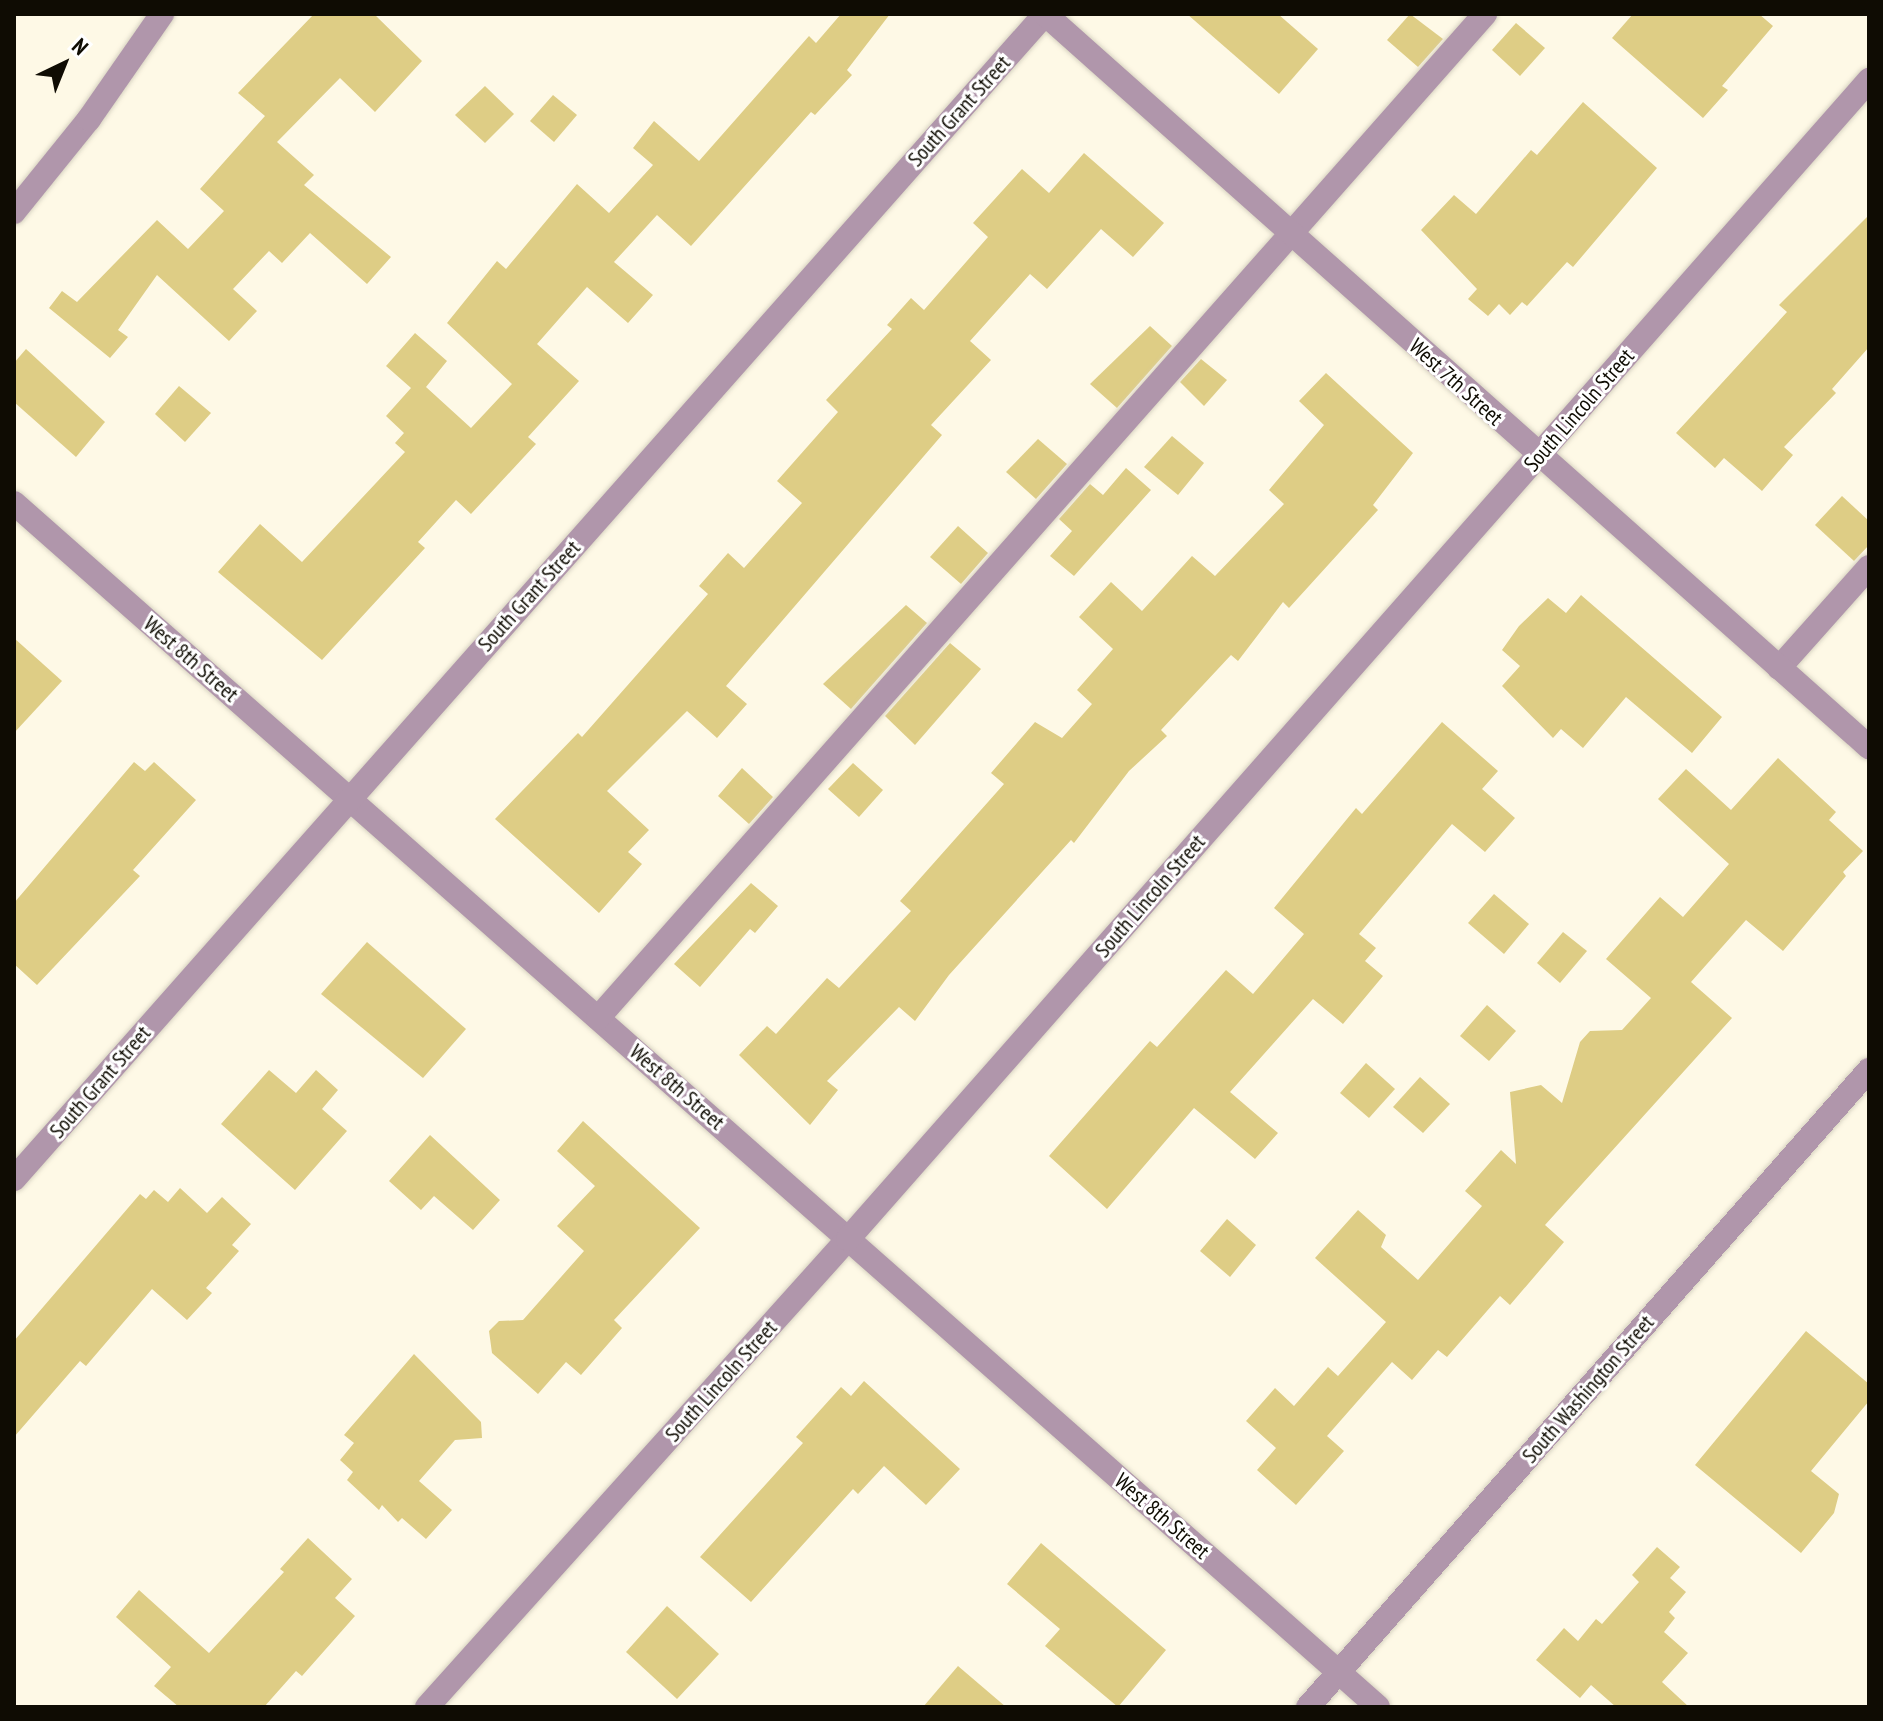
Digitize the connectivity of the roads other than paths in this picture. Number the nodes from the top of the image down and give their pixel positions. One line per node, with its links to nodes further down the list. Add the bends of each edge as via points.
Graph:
1 (162, 14): 5 (street, via 89,119)
2 (1045, 14): 6 (street, West 7th Street); 12 (street, South Grant Street)
3 (1485, 14): 6 (street)
4 (1869, 80): 7 (street, South Lincoln Street)
5 (14, 212)
6 (1290, 234): 7 (street, West 7th Street); 13 (street)
7 (1539, 456): 10 (street, West 7th Street); 16 (street, South Lincoln Street)
8 (14, 503): 12 (street, West 8th Street)
9 (1869, 567): 10 (street)
10 (1779, 668): 11 (street, West 7th Street)
11 (1869, 747)
12 (349, 799): 13 (street, West 8th Street); 15 (street, South Grant Street)
13 (598, 1018): 16 (street, West 8th Street)
14 (1869, 1070): 17 (street, South Washington Street)
15 (14, 1179)
16 (848, 1239): 17 (street, West 8th Street); 18 (street, South Lincoln Street)
17 (1339, 1672): 19 (street, South Washington Street); 20 (street, West 8th Street)
18 (427, 1707)
19 (1308, 1707)
20 (1378, 1707)

